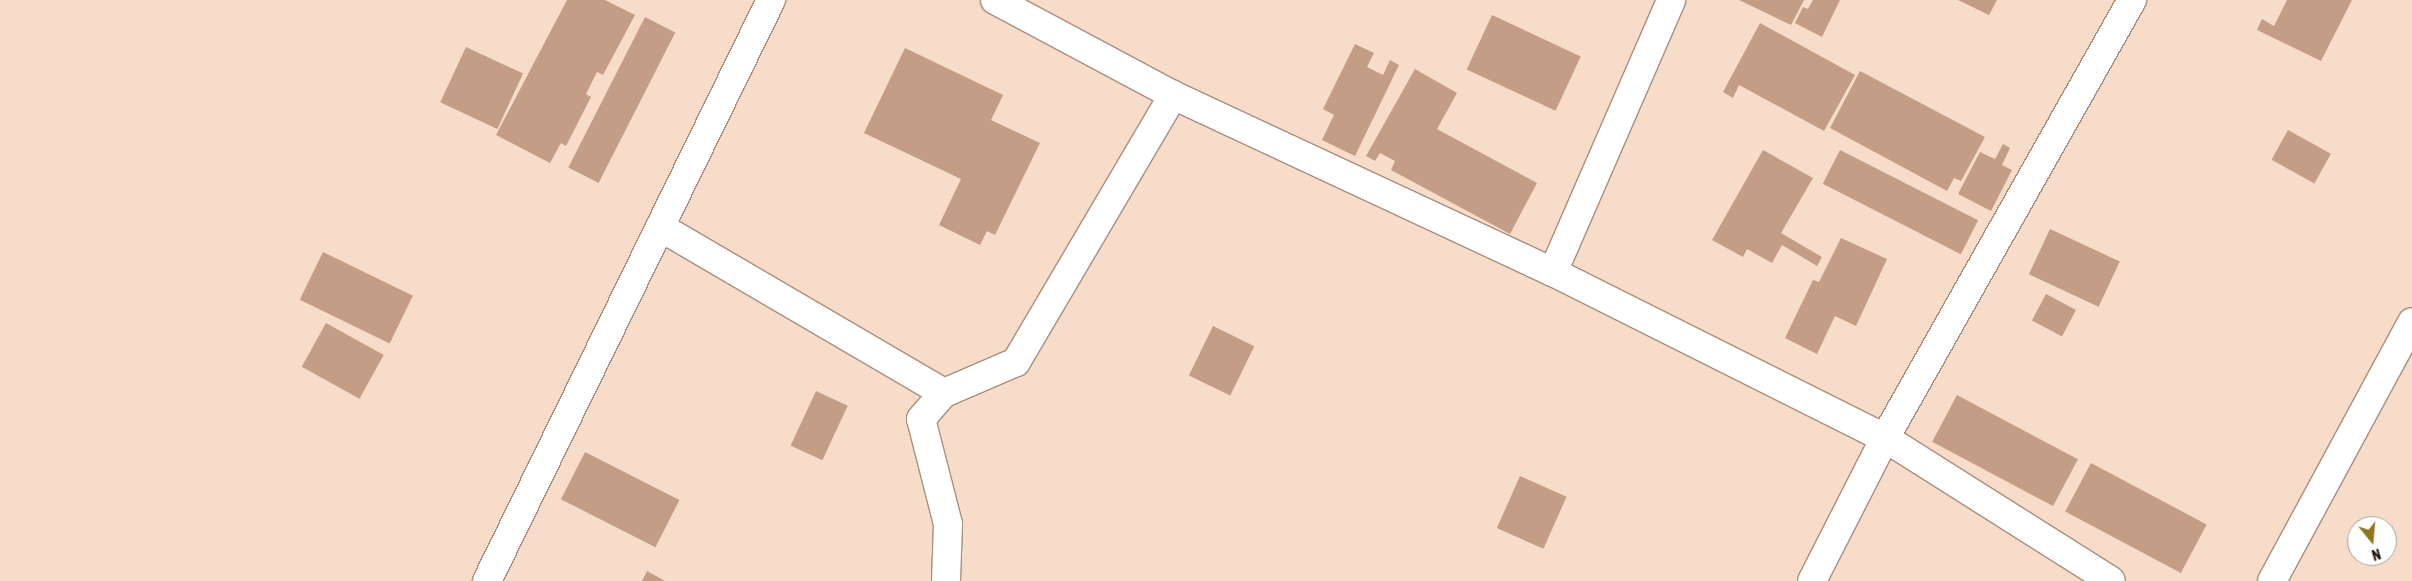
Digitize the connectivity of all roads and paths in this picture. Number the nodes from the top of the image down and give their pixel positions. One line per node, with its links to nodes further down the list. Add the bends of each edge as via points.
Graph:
1 (771, 0): 6 (street)
2 (995, 0): 5 (street)
3 (1671, 0): 7 (street)
4 (2132, 0): 10 (street)
5 (1173, 95): 7 (street); 9 (street, via 1016,362)
6 (660, 227): 9 (street); 11 (street)
7 (1553, 272): 10 (street)
8 (2412, 322): 15 (street)
9 (944, 393): 12 (street, via 921,419 948,524)
10 (1885, 438): 13 (street); 14 (street)
11 (487, 581)
12 (946, 581)
13 (1812, 581)
14 (2111, 581)
15 (2272, 581)

